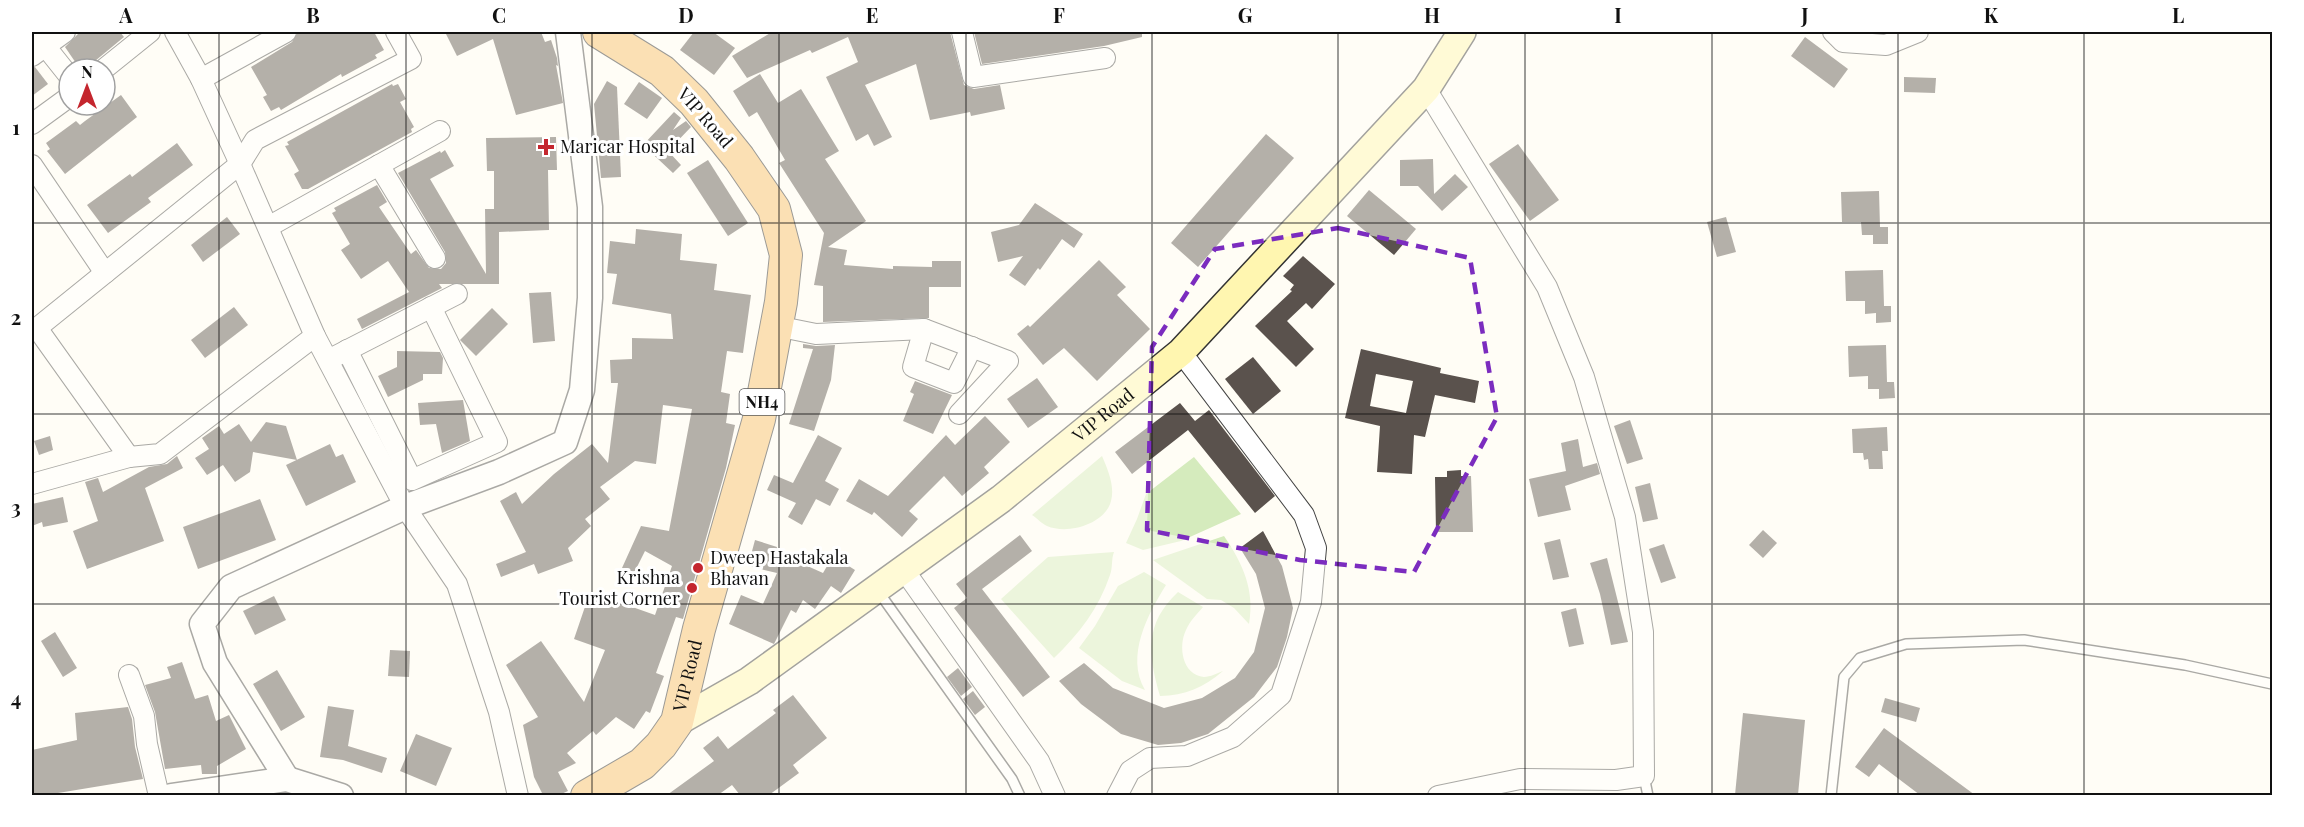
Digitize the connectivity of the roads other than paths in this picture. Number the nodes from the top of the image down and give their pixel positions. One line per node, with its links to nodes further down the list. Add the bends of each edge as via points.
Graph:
1 (65, 32): 12 (street)
2 (150, 32): 14 (street)
3 (175, 32): 16 (street)
4 (286, 32): 16 (street)
5 (396, 32): 21 (street, via 411,59 255,140)
6 (568, 32): 40 (street, via 590,207 590,298 582,390 565,442)
7 (600, 32): 29 (highway, VIP Road / NH4, via 662,71 694,102 740,158 774,209 786,255)
8 (962, 32): 13 (street, via 973,77)
9 (1462, 32): 17 (main road, VIP Road)
10 (1833, 32): 11 (street, via 1843,42 1886,45)
11 (1918, 32)
12 (37, 45): 15 (street)
13 (1105, 58)
14 (117, 59)
15 (57, 64)
16 (201, 79): 21 (street)
17 (1426, 89): 35 (main road, VIP Road); 46 (street, via 1546,287 1584,377 1625,517 1643,632)
18 (57, 106): 19 (street)
19 (32, 124)
20 (440, 131): 23 (street)
21 (240, 164): 24 (street); 26 (street)
22 (32, 165): 26 (street)
23 (379, 165): 24 (street); 25 (street)
24 (268, 227): 32 (street)
25 (435, 258)
26 (105, 273): 30 (street)
27 (457, 294): 28 (street)
28 (431, 307): 34 (street); 34 (street, via 497,442 412,480)
29 (776, 326): 31 (street, via 816,334); 45 (highway, VIP Road / NH4, via 759,419)
30 (34, 328): 38 (street)
31 (924, 329): 33 (street); 33 (street, via 913,367 954,383)
32 (315, 336): 36 (street); 38 (street, via 160,454)
33 (972, 347): 37 (street, via 1008,361)
34 (347, 350): 36 (street)
35 (1181, 352): 41 (main road, VIP Road, via 1002,499); 55 (street, via 1304,515 1316,548 1311,602 1281,694 1233,736 1187,756 1150,758 1130,771)
36 (328, 360): 40 (street)
37 (959, 414)
38 (129, 457): 39 (street)
39 (32, 484)
40 (405, 507): 47 (street, via 231,587 202,624 215,663); 51 (street, via 457,584 499,712)
41 (904, 570): 42 (main road, VIP Road); 54 (street, via 1039,761)
42 (877, 589): 45 (main road, VIP Road, via 749,681); 53 (lane)
43 (129, 675): 48 (street, via 144,716)
44 (2272, 684): 58 (lane, via 2186,665 2024,640 1906,644 1860,658 1844,677)
45 (676, 722): 52 (highway, VIP Road / NH4, via 642,764)
46 (1644, 776): 56 (street, via 1616,780 1520,779); 57 (lane)
47 (287, 779): 49 (street); 50 (street)
48 (159, 795)
49 (171, 795)
50 (341, 795)
51 (518, 795)
52 (587, 795)
53 (1020, 795)
54 (1055, 795)
55 (1117, 795)
56 (1438, 795)
57 (1648, 795)
58 (1831, 795)

